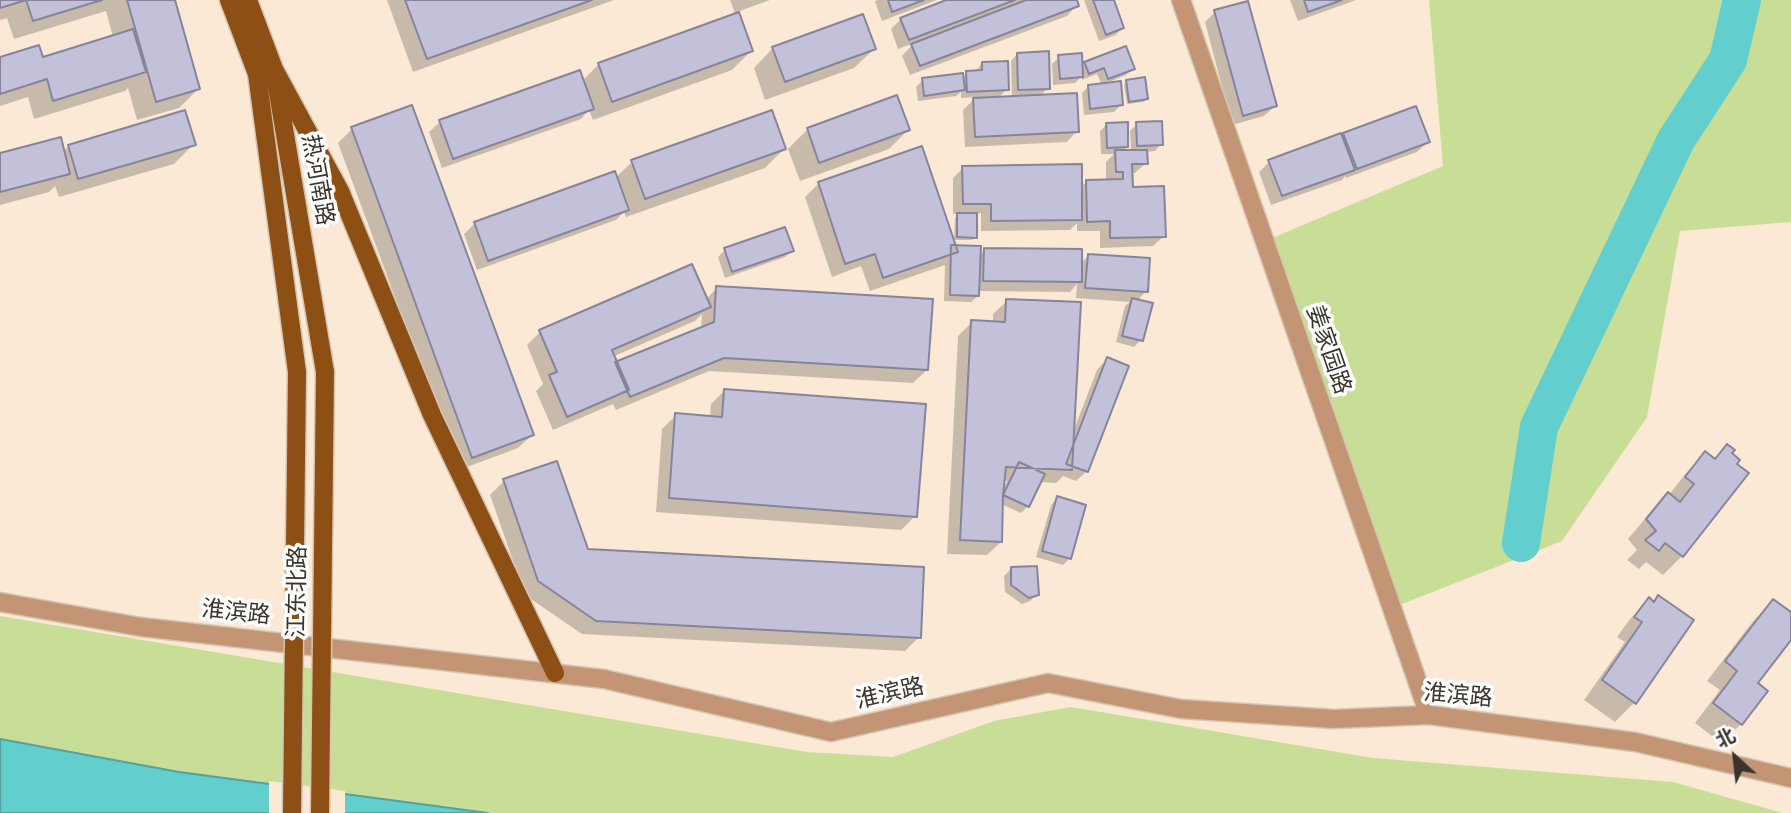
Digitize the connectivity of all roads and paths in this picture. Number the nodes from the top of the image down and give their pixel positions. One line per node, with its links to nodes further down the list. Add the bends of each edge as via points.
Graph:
1 (229, 0): 5 (main road, 热河南路, via 257,74)
2 (248, 0): 4 (main road, 热河南路)
3 (1181, 0): 9 (street, 姜家园路)
4 (274, 69): 6 (main road, 热河南路); 8 (main road, via 340,191 432,415)
5 (298, 372): 11 (main road, 江东北路, bridge)
6 (325, 372): 12 (main road, 江东北路, bridge)
7 (0, 602): 8 (street, 淮滨路, via 141,628)
8 (555, 673): 9 (street, 淮滨路, via 604,679 831,732 1048,683 1181,709 1334,719)
9 (1429, 715): 10 (street, 淮滨路, via 1635,742)
10 (1791, 778)
11 (292, 813)
12 (320, 813)

